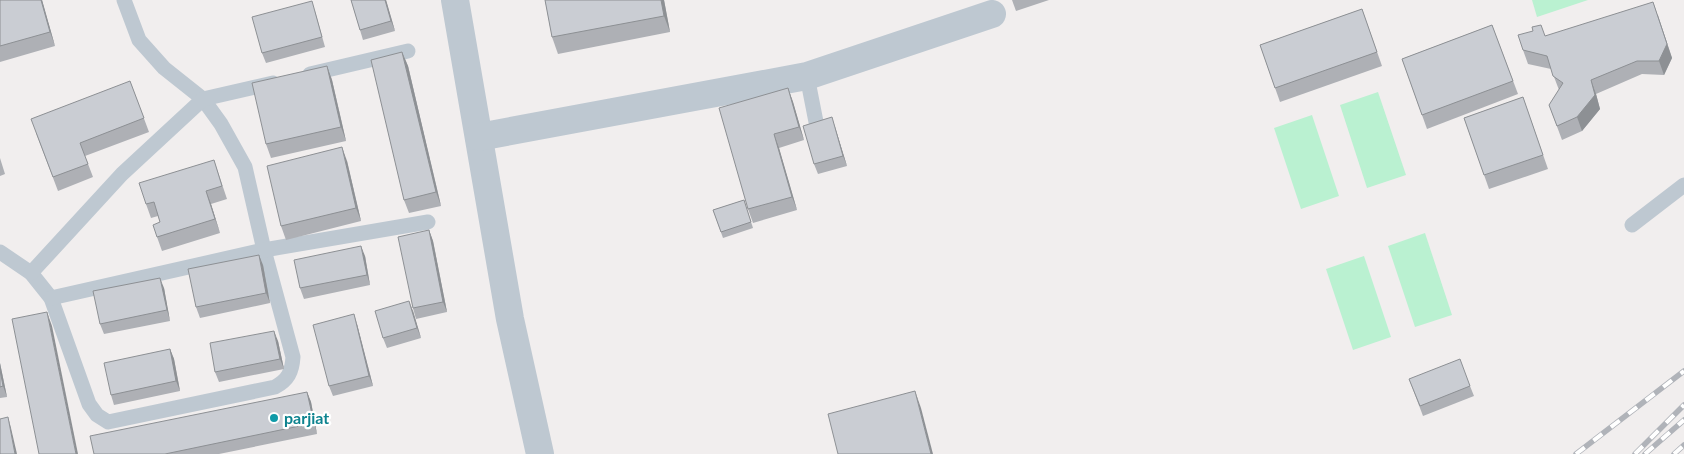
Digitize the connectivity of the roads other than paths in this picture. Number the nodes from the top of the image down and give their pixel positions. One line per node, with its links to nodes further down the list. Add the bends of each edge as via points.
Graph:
1 (124, 0): 6 (lane, via 139,40 164,68)
2 (455, 0): 8 (street)
3 (992, 14): 5 (street)
4 (408, 51): 6 (lane)
5 (806, 76): 7 (lane); 8 (street)
6 (204, 99): 12 (lane, via 245,167); 14 (lane, via 122,174)
7 (817, 127)
8 (479, 137): 16 (street, via 510,319)
9 (1684, 185): 11 (lane)
10 (428, 222): 12 (lane)
11 (1632, 225)
12 (264, 250): 15 (lane); 15 (lane, via 293,357 292,371 284,382 275,387 108,422 88,404)
13 (0, 252): 14 (lane)
14 (31, 273): 15 (lane)
15 (51, 298)
16 (540, 454)

